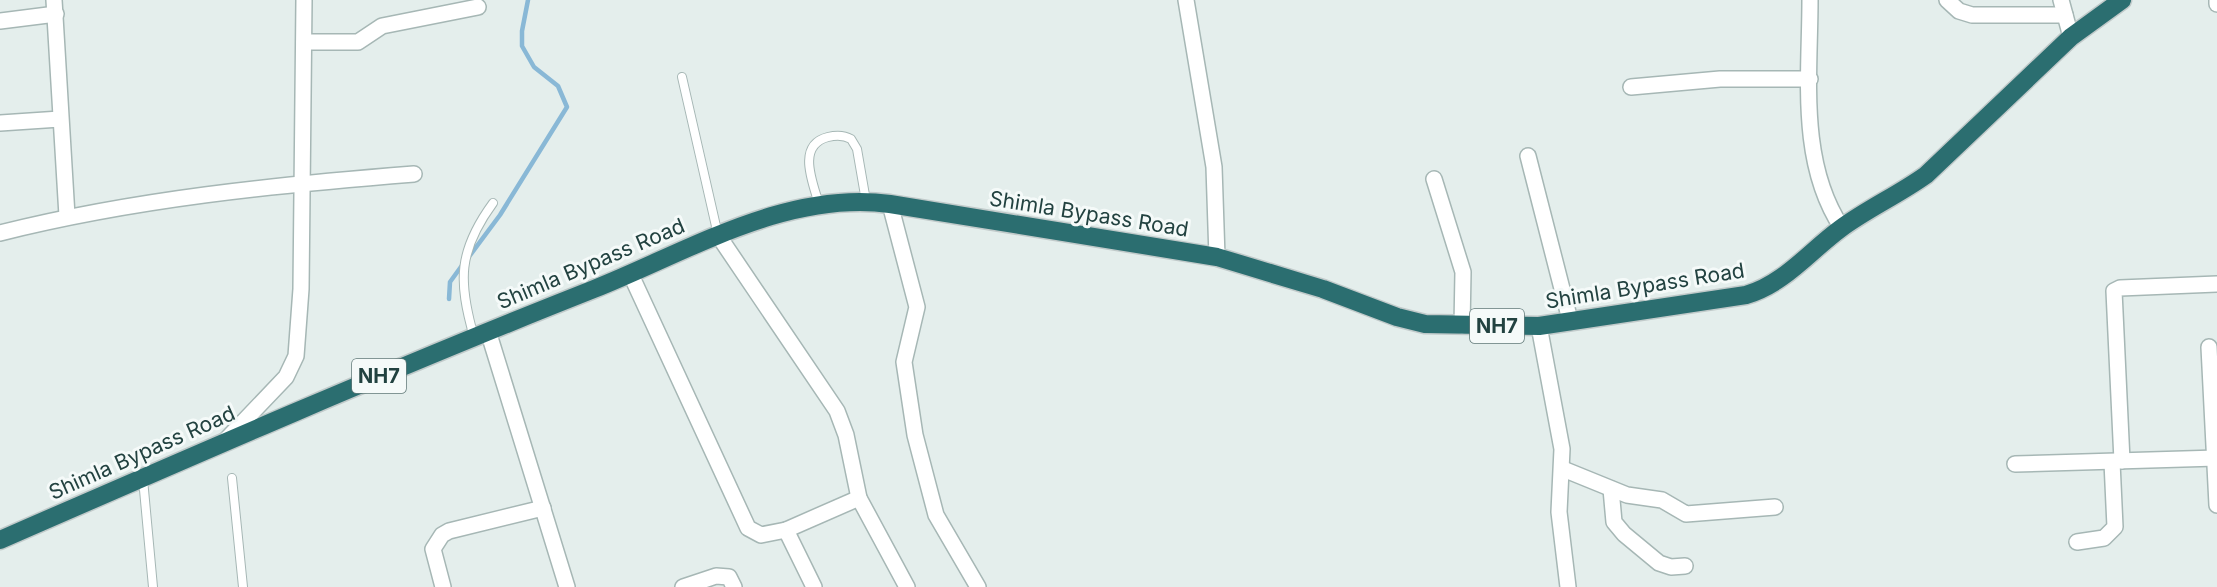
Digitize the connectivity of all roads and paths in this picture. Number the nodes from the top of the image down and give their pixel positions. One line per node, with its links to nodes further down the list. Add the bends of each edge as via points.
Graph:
1 (304, 0): 11 (street)
2 (1186, 0): 29 (street, via 1214,167)
3 (1810, 0): 13 (street)
4 (1947, 0): 8 (street, via 1959,11 1972,15)
5 (2122, 0): 10 (highway, Shimla Bypass Road / NH7)
6 (55, 7): 9 (street); 15 (street)
7 (478, 7): 11 (street, via 382,26 358,42)
8 (2063, 7): 10 (street)
9 (0, 21)
10 (2071, 37): 26 (highway, Shimla Bypass Road / NH7, via 1926,175)
11 (304, 42): 20 (street)
12 (682, 77): 28 (lane)
13 (1810, 79): 14 (street, via 1720,79); 26 (street, via 1816,171 1828,207)
14 (1631, 87)
15 (60, 119): 16 (street); 25 (street)
16 (0, 123)
17 (1528, 156): 32 (street)
18 (414, 174): 20 (street)
19 (1434, 179): 33 (street, via 1463,272)
20 (303, 184): 25 (street); 37 (street, via 296,356 286,377)
21 (866, 201): 23 (highway, Shimla Bypass Road / NH7); 24 (highway, Shimla Bypass Road / NH7); 24 (lane, via 856,149 851,139 839,135 820,139 809,154)
22 (493, 203): 35 (lane, via 471,236 463,278 466,308)
23 (890, 204): 29 (highway, Shimla Bypass Road / NH7); 61 (street, via 917,307 904,362 915,435 936,515)
24 (820, 206): 28 (highway, Shimla Bypass Road / NH7)
25 (67, 216): 27 (street)
26 (1842, 228): 32 (highway, Shimla Bypass Road / NH7, via 1776,283 1762,290 1701,303)
27 (0, 233)
28 (718, 235): 30 (highway, Shimla Bypass Road / NH7); 45 (street, via 837,411)
29 (1217, 257): 33 (highway, Shimla Bypass Road / NH7, via 1425,324)
30 (631, 275): 35 (highway, Shimla Bypass Road / NH7); 49 (street, via 748,528 761,535)
31 (2217, 284): 39 (street, via 2114,291)
32 (1570, 320): 34 (highway, Shimla Bypass Road / NH7)
33 (1462, 326): 34 (highway, Shimla Bypass Road / NH7)
34 (1539, 326): 41 (street)
35 (481, 334): 37 (highway, Shimla Bypass Road / NH7); 47 (street)
36 (2209, 347): 38 (street)
37 (224, 442): 42 (highway, Shimla Bypass Road / NH7)
38 (2216, 458): 39 (street); 46 (street)
39 (2117, 461): 40 (street); 51 (street, via 2115,527 2104,538)
40 (2015, 464)
41 (1563, 469): 44 (street); 62 (street, via 1559,512)
42 (142, 478): 50 (highway, Shimla Bypass Road / NH7); 53 (lane)
43 (231, 478): 54 (lane)
44 (1611, 489): 48 (street, via 1662,500 1686,514); 52 (street, via 1614,522 1624,534 1659,563)
45 (859, 498): 49 (street); 60 (street)
46 (2217, 505)
47 (543, 507): 55 (street, via 442,535 433,549); 56 (street)
48 (1775, 507)
49 (786, 530): 59 (street)
50 (0, 540)
51 (2077, 542)
52 (1685, 566)
53 (153, 587)
54 (243, 587)
55 (443, 587)
56 (567, 587)
57 (683, 587): 58 (street, via 721,575 729,577)
58 (734, 587)
59 (814, 587)
60 (907, 587)
61 (978, 587)
62 (1568, 587)

